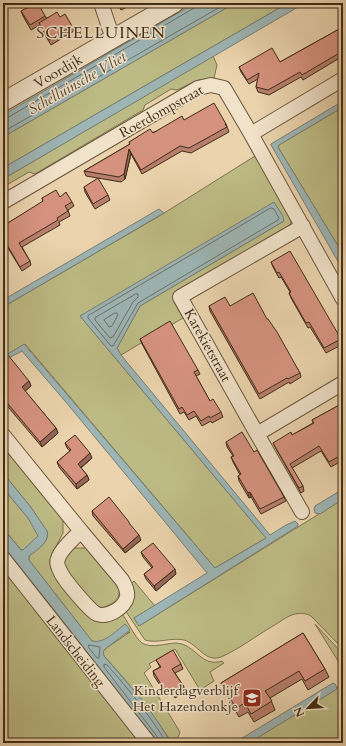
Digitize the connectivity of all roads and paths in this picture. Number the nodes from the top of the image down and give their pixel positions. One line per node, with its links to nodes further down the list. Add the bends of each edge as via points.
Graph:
1 (101, 3): 3 (street)
2 (175, 3): 3 (street, Voordijk)
3 (113, 39): 5 (street, Voordijk)
4 (343, 79): 6 (street)
5 (3, 102)
6 (251, 134): 7 (street, Roerdompstraat, via 224,88 211,85 198,88); 8 (street)
7 (3, 202)
8 (303, 226): 9 (street); 11 (street, Karekietstraat, via 180,297)
9 (343, 299)
10 (343, 382): 11 (street)
11 (257, 434): 13 (street, Karekietstraat)
12 (3, 435): 14 (street)
13 (302, 512)
14 (81, 531): 14 (street, via 58,558 58,566 65,579 91,610 97,614 112,613 124,603 127,596 126,588)
15 (3, 558): 16 (street, Landscheiding)
16 (149, 743)

